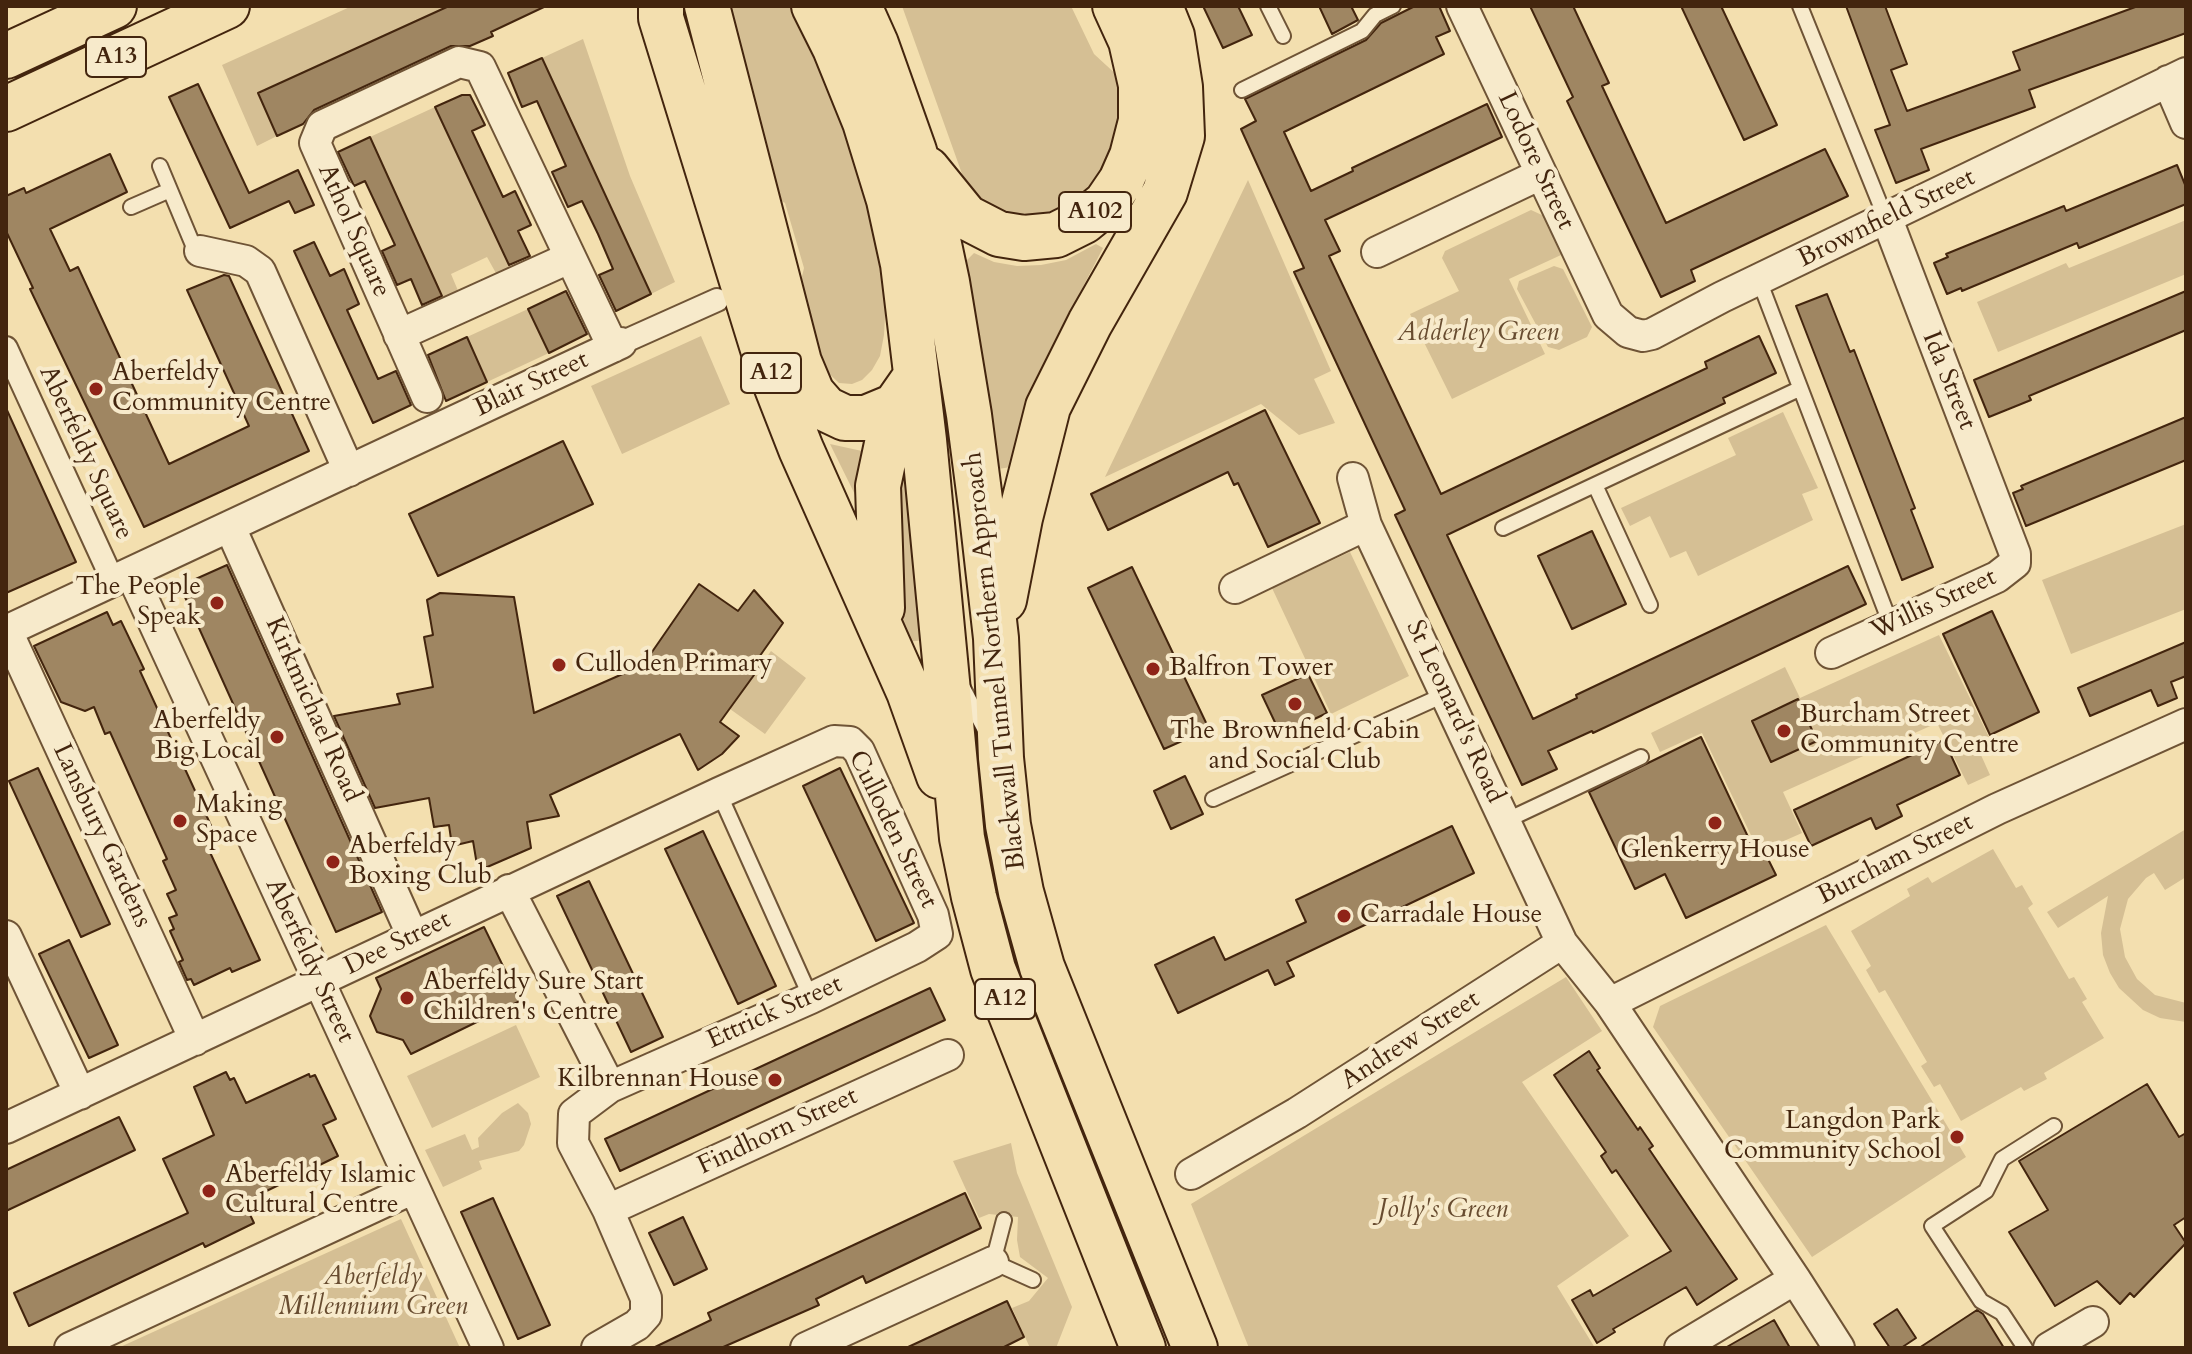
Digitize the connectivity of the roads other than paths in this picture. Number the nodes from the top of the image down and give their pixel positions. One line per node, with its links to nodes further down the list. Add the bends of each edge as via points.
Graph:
1 (114, 6): 14 (highway, A13)
2 (227, 6): 17 (highway, A13)
3 (707, 6): 36 (highway, via 799,362 812,393 826,409 845,418 866,418)
4 (814, 6): 36 (highway, Blackwall Tunnel Northern Approach, via 865,122 889,200 903,264)
5 (859, 6): 19 (highway, Blackwall Tunnel Northern Approach / A102)
6 (1115, 6): 19 (highway, A102, via 1131,41 1141,85 1141,121 1121,181 1084,221 1056,235 999,234 966,217)
7 (1160, 6): 51 (highway, A12, via 1172,36 1182,136 1165,192 1048,407)
8 (1268, 6): 13 (lane)
9 (1393, 6): 16 (lane, via 1375,15 1362,31)
10 (1462, 6): 21 (street, Lodore Street)
11 (1800, 6): 24 (lane)
12 (658, 10): 49 (highway, A12, via 767,362)
13 (1283, 36)
14 (6, 56)
15 (2177, 77): 18 (street, Brownfield Street); 24 (street, Brownfield Street)
16 (1242, 90)
17 (6, 109)
18 (2186, 123)
19 (914, 151): 51 (highway, Blackwall Tunnel Northern Approach / A12, via 934,221 969,415)
20 (160, 166): 22 (lane)
21 (1541, 174): 26 (street); 30 (street, Lodore Street)
22 (170, 190): 23 (lane); 25 (lane)
23 (131, 207)
24 (1887, 219): 28 (street, Brownfield Street); 44 (street, Ida Street)
25 (200, 251): 38 (street, via 246,261 260,271)
26 (1377, 252)
27 (569, 258): 31 (street); 31 (street, Athol Square, via 480,67 459,62 322,126 315,143); 32 (street, Athol Square)
28 (1759, 280): 30 (street, Brownfield Street, via 1652,334 1628,332); 35 (lane)
29 (717, 300): 32 (street, Blair Street)
30 (1608, 315)
31 (399, 335): 37 (street, Athol Square)
32 (617, 345): 38 (street, Blair Street)
33 (6, 348): 34 (street, Aberfeldy Square)
34 (13, 384): 45 (street, Aberfeldy Square)
35 (1799, 389): 40 (lane); 48 (lane)
36 (906, 391): 49 (highway, via 878,486); 53 (highway, Blackwall Tunnel Northern Approach / A12)
37 (427, 397)
38 (349, 471): 42 (street, Blair Street)
39 (1353, 478): 41 (street, St Leonard's Road)
40 (1595, 485): 43 (lane); 47 (lane)
41 (1366, 525): 46 (street); 54 (street, St Leonard's Road)
42 (230, 527): 45 (street, Blair Street); 66 (street, Kirkmichael Road)
43 (1503, 528)
44 (2010, 542): 48 (street, Willis Street, via 2015,563 2008,571)
45 (122, 577): 50 (street, Blair Street); 68 (street, Aberfeldy Street)
46 (1235, 588)
47 (1650, 605)
48 (1891, 625): 52 (street, Willis Street)
49 (883, 630): 62 (highway, A12)
50 (6, 631): 71 (street, Lansbury Gardens)
51 (996, 638): 58 (highway, Blackwall Tunnel Northern Approach / A12)
52 (1831, 653)
53 (945, 656): 58 (lane); 62 (highway, Blackwall Tunnel Northern Approach / A12)
54 (1446, 694): 60 (lane); 61 (street, St Leonard's Road)
55 (2186, 724): 70 (street, Burcham Street, via 1997,809)
56 (834, 741): 59 (street, Dee Street); 64 (street, Culloden Street, via 850,742 859,751)
57 (1641, 757): 61 (lane)
58 (1001, 758): 92 (highway, Blackwall Tunnel Northern Approach / A12, via 1021,892 1042,967)
59 (719, 793): 63 (street, Dee Street); 69 (lane)
60 (1213, 799)
61 (1505, 821): 67 (street, St Leonard's Road)
62 (962, 838): 82 (highway, Blackwall Tunnel Northern Approach / A12, via 993,969)
63 (509, 890): 66 (street, Dee Street); 73 (street)
64 (937, 934): 69 (street, Ettrick Street)
65 (6, 936): 74 (street)
66 (413, 937): 68 (street, Dee Street)
67 (1562, 943): 70 (street); 77 (street, Andrew Street, via 1297,1113)
68 (319, 981): 71 (street, Dee Street); 78 (street, Aberfeldy Street)
69 (811, 998): 73 (street, Ettrick Street)
70 (1610, 1003): 83 (street)
71 (195, 1040): 74 (street, Dee Street)
72 (948, 1055): 79 (street, Findhorn Street)
73 (610, 1087): 79 (street, Ettrick Street, via 574,1114 573,1143)
74 (80, 1094): 76 (street, Dee Street)
75 (2054, 1126): 95 (lane, via 2002,1159 1986,1191 1932,1226 1981,1301 2002,1313)
76 (6, 1128)
77 (1191, 1174)
78 (414, 1188): 87 (street); 88 (street, Aberfeldy Street)
79 (608, 1210): 86 (street, via 646,1298 646,1315)
80 (1004, 1220): 81 (lane)
81 (993, 1262): 84 (lane); 89 (street)
82 (1111, 1267): 90 (highway, A12); 91 (highway, Blackwall Tunnel Northern Approach / A12)
83 (1795, 1279): 93 (street); 94 (street)
84 (1033, 1280)
85 (2093, 1322): 96 (street)
86 (605, 1346)
87 (70, 1348)
88 (488, 1348)
89 (806, 1348)
90 (1110, 1348)
91 (1143, 1348)
92 (1195, 1348)
93 (1680, 1348)
94 (1839, 1348)
95 (2025, 1348)
96 (2049, 1348)

